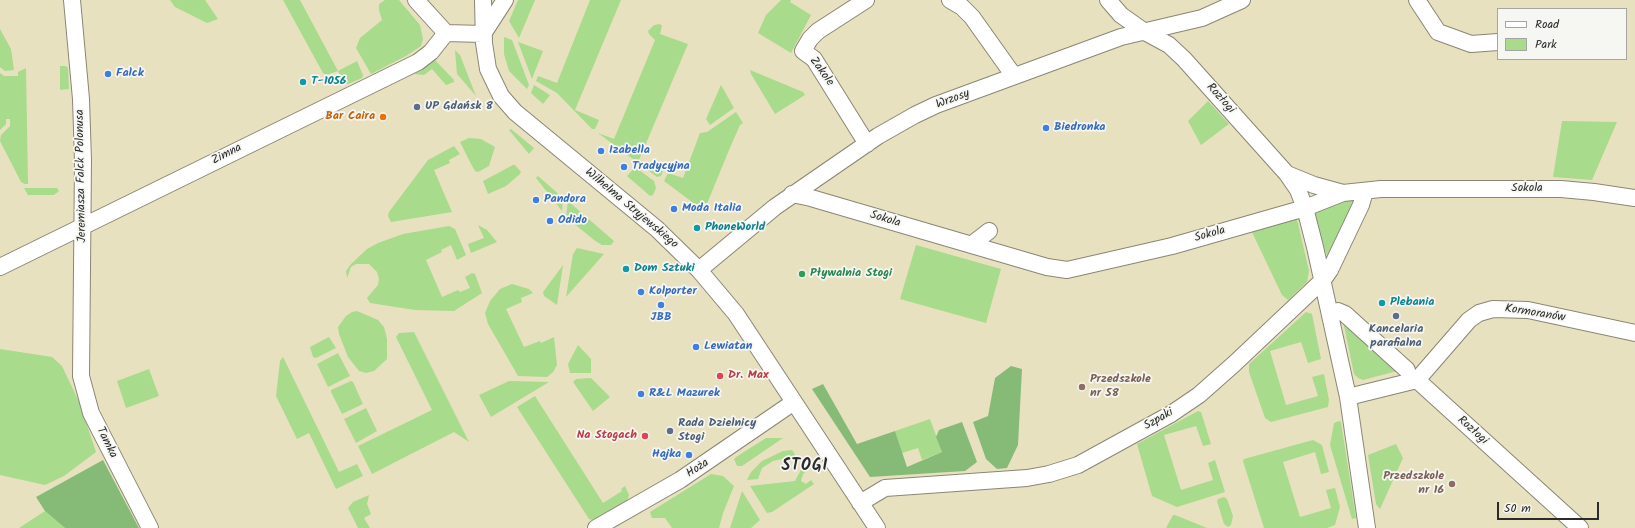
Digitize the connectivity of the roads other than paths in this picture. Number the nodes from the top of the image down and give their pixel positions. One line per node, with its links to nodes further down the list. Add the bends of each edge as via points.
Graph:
1 (72, 0): 22 (street, Jeremiasza Falck Polonusa, via 81,99)
2 (416, 0): 11 (street)
3 (483, 0): 12 (street, Wilhelma Stryjewskiego)
4 (505, 0): 12 (street)
5 (866, 0): 15 (street, Zakole, via 818,31 803,51 814,59)
6 (950, 0): 14 (street, via 972,17)
7 (1108, 0): 10 (street, Rozłogi, via 1121,15)
8 (1242, 0): 10 (street, Wrzosy, via 1202,18)
9 (1417, 0): 13 (street, via 1438,32 1471,44)
10 (1145, 32): 14 (street, Wrzosy, via 1121,37); 16 (street, Rozłogi, via 1169,45 1184,59)
11 (446, 33): 12 (street); 22 (street, Zimna, via 432,52 418,62)
12 (483, 34): 26 (street, Wilhelma Stryjewskiego, via 488,69 501,96 515,112 657,229)
13 (1497, 42)
14 (1014, 76): 15 (street, Wrzosy, via 936,106 895,126)
15 (867, 144): 19 (street, Wrzosy)
16 (1287, 174): 18 (street, Rozłogi); 21 (street, Rozłogi, via 1298,190)
17 (1365, 191): 18 (street, Sokola); 20 (street, Sokola, via 1561,189); 27 (street, Szpaki, via 1361,205)
18 (1343, 193): 21 (street, Sokola)
19 (792, 194): 24 (street, Sokola); 26 (street, Wrzosy, via 757,220)
20 (1635, 198)
21 (1305, 208): 24 (street, Sokola, via 1172,246 1067,270 1047,267); 27 (street, Rozłogi)
22 (83, 226): 25 (street, Zimna); 30 (street, Jeremiasza Falck Polonusa)
23 (989, 231): 24 (street)
24 (971, 245)
25 (0, 267)
26 (699, 270): 33 (street, Wilhelma Stryjewskiego, via 736,314)
27 (1323, 280): 32 (street, Rozłogi); 34 (street, Szpaki, via 1199,395 1171,414 1078,465 1027,478 885,488)
28 (1338, 311): 31 (street, Rozłogi, via 1345,314)
29 (1635, 333): 31 (street, Kormoranów, via 1528,310 1493,309 1479,313 1469,320)
30 (81, 352): 35 (street, Tamka, via 81,376 91,413)
31 (1412, 375): 32 (street); 39 (street, Rozłogi)
32 (1348, 397): 38 (street, Rozłogi)
33 (794, 402): 34 (street, Wilhelma Stryjewskiego); 36 (street, Hoża, via 680,480)
34 (860, 503): 37 (street, Wilhelma Stryjewskiego)
35 (150, 528)
36 (596, 528)
37 (877, 528)
38 (1367, 528)
39 (1580, 528)

